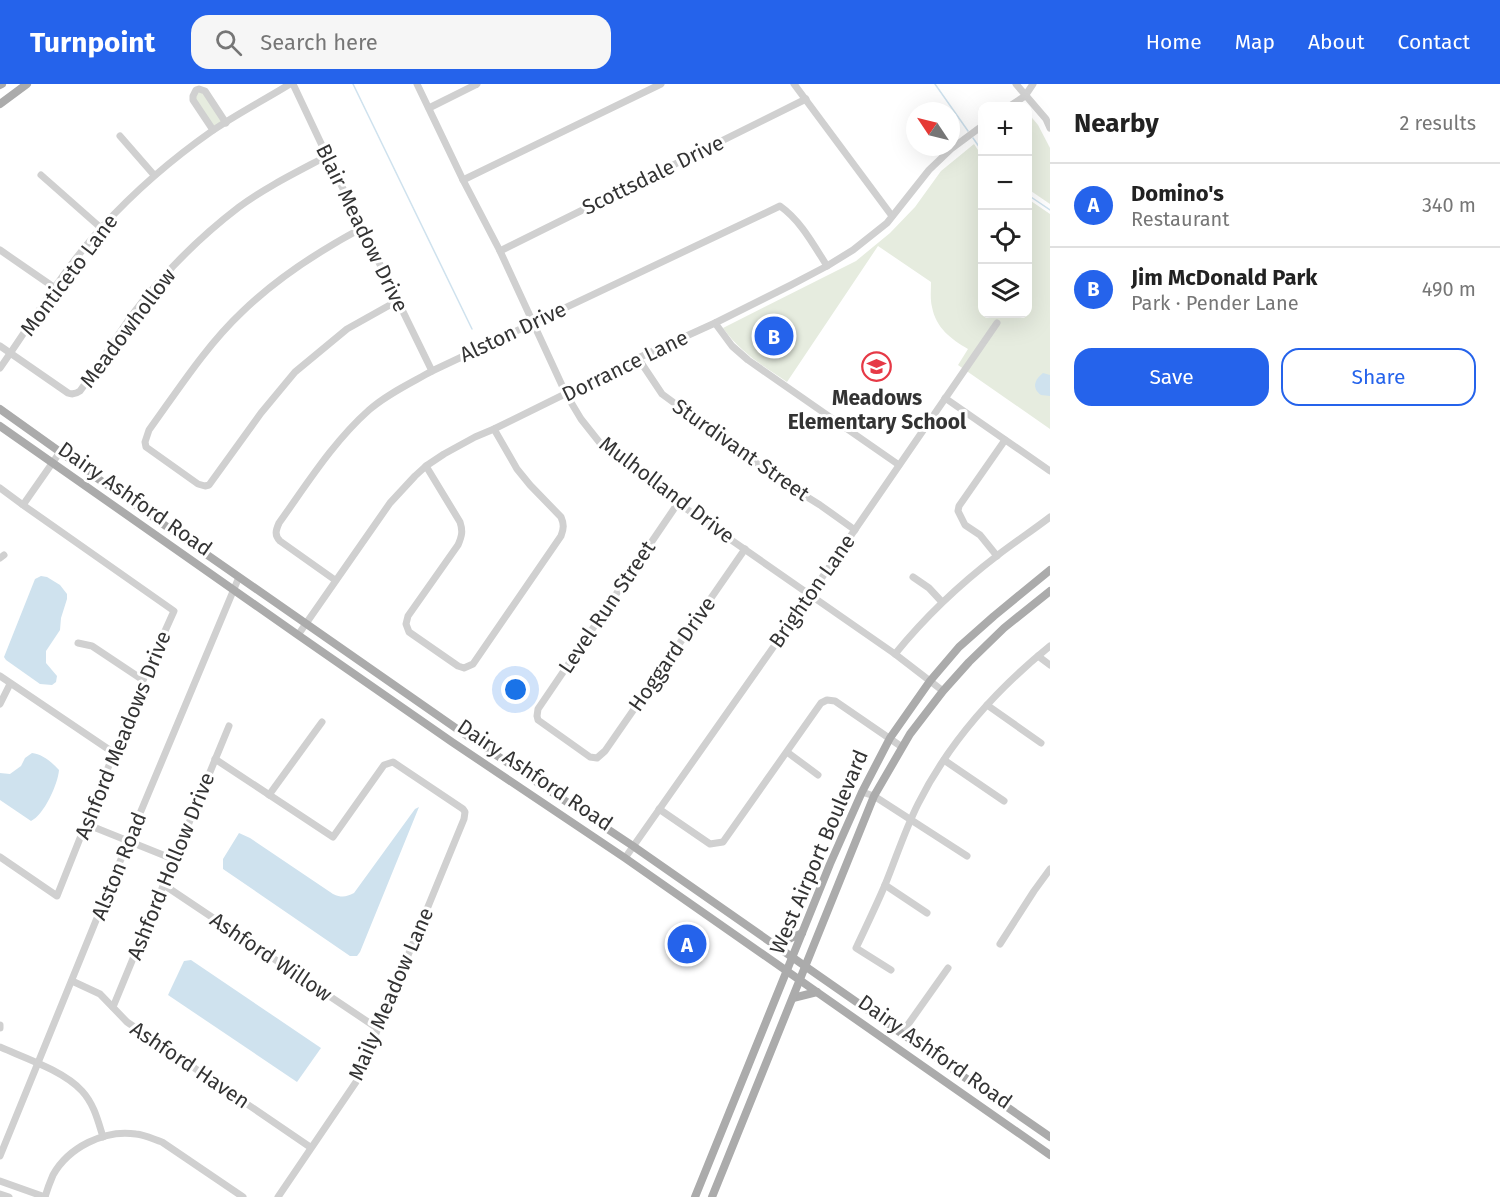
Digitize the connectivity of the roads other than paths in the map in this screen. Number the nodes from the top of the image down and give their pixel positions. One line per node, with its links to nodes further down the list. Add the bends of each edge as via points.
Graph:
1 (27, 84): 12 (main road)
2 (292, 84): 14 (street, Monticeto Lane); 19 (street, Blair Meadow Drive)
3 (417, 84): 13 (street, Mulholland Drive)
4 (477, 84): 13 (street)
5 (661, 84): 22 (street)
6 (794, 84): 10 (street)
7 (1016, 84): 9 (street)
8 (1033, 84): 9 (street)
9 (1025, 96): 11 (street); 15 (street)
10 (806, 99): 23 (street); 27 (street, Scottsdale Drive)
11 (1016, 102)
12 (0, 104)
13 (429, 108): 22 (street, Mulholland Drive)
14 (226, 123): 17 (street, Monticeto Lane); 17 (street, via 205,91 196,90 194,100)
15 (1050, 128)
16 (978, 129): 23 (street, Dorrance Lane, via 929,170)
17 (213, 130): 21 (street, Monticeto Lane)
18 (120, 136): 21 (street)
19 (327, 156): 25 (street, Blair Meadow Drive); 35 (street, Meadowhollow, via 240,207 180,260 134,312 80,391 68,393)
20 (41, 175): 24 (street)
21 (154, 175): 24 (street, Monticeto Lane)
22 (463, 180): 27 (street, Mulholland Drive)
23 (892, 216): 28 (street, Dorrance Lane, via 853,250)
24 (101, 228): 29 (street, Monticeto Lane)
25 (362, 228): 30 (street, Blair Meadow Drive); 30 (street, via 312,256 243,311 197,363 149,430 146,447 198,484 209,485 295,372 347,329)
26 (0, 250): 29 (street)
27 (500, 251): 32 (street, Mulholland Drive)
28 (827, 266): 31 (street, Dorrance Lane); 32 (street, Alston Drive, via 792,214 780,206)
29 (55, 288): 35 (street, Monticeto Lane)
30 (397, 301): 38 (street, Blair Meadow Drive)
31 (715, 322): 36 (street, Dorrance Lane); 47 (street, via 748,360)
32 (534, 323): 38 (street, Alston Drive); 39 (street, Mulholland Drive)
33 (997, 323): 40 (street, Brighton Lane)
34 (0, 346): 35 (street)
35 (11, 353): 37 (street, Monticeto Lane)
36 (638, 358): 39 (street, Dorrance Lane); 54 (street, Sturdivant Street, via 662,394)
37 (0, 368)
38 (432, 370): 60 (street, Alston Drive, via 370,409 348,430 279,523 276,534 280,541)
39 (566, 394): 43 (street, Dorrance Lane); 51 (street, Mulholland Drive, via 604,448)
40 (945, 398): 44 (street); 47 (street, Brighton Lane)
41 (0, 409): 45 (main road, Dairy Ashford Road)
42 (0, 426): 46 (main road, Dairy Ashford Road)
43 (494, 429): 48 (street, Dorrance Lane); 48 (street, via 517,469 564,524 561,536 472,664 464,668 409,632 406,624 458,545 463,530)
44 (1005, 440): 49 (street); 56 (street, via 958,511 965,525 980,535)
45 (60, 452): 46 (street); 58 (main road, Dairy Ashford Road)
46 (52, 463): 52 (street); 61 (main road, Dairy Ashford Road)
47 (898, 465): 54 (street, Brighton Lane)
48 (426, 466): 60 (street, Dorrance Lane, via 390,503)
49 (1050, 471)
50 (0, 488): 52 (street)
51 (678, 503): 55 (street, Mulholland Drive); 90 (street, Level Run Street, via 537,712 538,720)
52 (23, 505): 75 (street, Ashford Meadows Drive, via 174,611)
53 (1050, 517): 56 (street)
54 (855, 530): 63 (street, Brighton Lane)
55 (745, 549): 63 (street, Mulholland Drive); 90 (street, Hoggard Drive)
56 (997, 556): 64 (street)
57 (1050, 570): 65 (main road, West Airport Boulevard)
58 (239, 577): 61 (street, Alston Road); 66 (main road, Dairy Ashford Road)
59 (914, 577): 64 (street)
60 (335, 580): 66 (street, Dorrance Lane)
61 (233, 590): 68 (main road, Dairy Ashford Road); 101 (street, Alston Road)
62 (1050, 591): 67 (main road, West Airport Boulevard)
63 (810, 595): 71 (street, Mulholland Drive); 98 (street, Brighton Lane)
64 (942, 602): 71 (street)
65 (994, 616): 67 (main road); 76 (main road, West Airport Boulevard, via 959,647)
66 (306, 623): 68 (street, Dorrance Lane); 83 (main road, Dairy Ashford Road)
67 (1004, 628): 78 (main road, West Airport Boulevard)
68 (298, 635): 85 (main road, Dairy Ashford Road)
69 (78, 643): 75 (street, via 92,646)
70 (1050, 646): 72 (street)
71 (895, 654): 76 (street, Mulholland Drive)
72 (1038, 656): 73 (street); 80 (street)
73 (1050, 665)
74 (0, 676): 77 (street)
75 (143, 680): 89 (street, Ashford Meadows Drive)
76 (930, 681): 78 (street, Mulholland Drive); 84 (main road, West Airport Boulevard)
77 (10, 684): 79 (street); 89 (street)
78 (943, 691): 87 (main road, West Airport Boulevard)
79 (0, 704)
80 (987, 705): 86 (street); 92 (street)
81 (322, 722): 95 (street)
82 (230, 726): 91 (street, Ashford Hollow Drive)
83 (460, 731): 85 (main road); 102 (main road, Dairy Ashford Road)
84 (890, 738): 87 (street); 88 (street, via 828,700 821,703); 94 (main road, West Airport Boulevard)
85 (452, 742): 105 (main road, Dairy Ashford Road)
86 (1041, 743)
87 (902, 747): 96 (main road, West Airport Boulevard)
88 (787, 752): 93 (street); 98 (street, via 723,843 710,844)
89 (114, 753): 100 (street, Ashford Meadows Drive)
90 (597, 758)
91 (215, 759): 95 (street); 106 (street, Ashford Hollow Drive)
92 (945, 760): 97 (street); 99 (street)
93 (818, 775)
94 (861, 792): 96 (street); 111 (main road, West Airport Boulevard)
95 (269, 795): 124 (street, Maily Meadow Lane, via 333,837 384,765 393,762 465,812)
96 (874, 796): 99 (street); 115 (main road, West Airport Boulevard)
97 (1004, 801)
98 (659, 809): 102 (street, Brighton Lane)
99 (910, 820): 103 (street); 109 (street)
100 (86, 824): 101 (street); 104 (street, Ashford Meadows Drive, via 57,896)
101 (128, 842): 106 (street); 120 (street, Alston Road)
102 (633, 846): 105 (street, Brighton Lane); 112 (main road, Dairy Ashford Road)
103 (967, 856)
104 (0, 857)
105 (625, 858): 118 (main road, Dairy Ashford Road)
106 (173, 859): 108 (street, Ashford Hollow Drive)
107 (1050, 869): 113 (street)
108 (164, 885): 123 (street, Ashford Hollow Drive); 124 (street, Ashford Willow)
109 (885, 885): 110 (street); 117 (street, via 856,948)
110 (927, 913)
111 (802, 933): 112 (main road); 114 (main road, West Airport Boulevard)
112 (773, 944): 114 (main road, Dairy Ashford Road)
113 (1000, 944)
114 (792, 957): 115 (main road, Dairy Ashford Road); 118 (main road, West Airport Boulevard)
115 (806, 966): 119 (main road, West Airport Boulevard); 125 (main road, Dairy Ashford Road)
116 (948, 968): 125 (street)
117 (891, 970)
118 (787, 971): 119 (main road, Dairy Ashford Road); 140 (main road, West Airport Boulevard)
119 (800, 980): 121 (main road, Dairy Ashford Road); 122 (main road, West Airport Boulevard)
120 (72, 981): 123 (street, Ashford Haven, via 100,994); 127 (street, Alston Road)
121 (817, 992): 122 (main road); 131 (main road, Dairy Ashford Road)
122 (793, 998): 141 (main road, West Airport Boulevard)
123 (113, 1007): 130 (street, Ashford Haven, via 127,1022)
124 (377, 1028): 130 (street, Maily Meadow Lane, via 356,1082)
125 (902, 1033): 129 (main road, Dairy Ashford Road)
126 (0, 1047): 127 (street)
127 (38, 1064): 128 (street, via 62,1074 82,1091 95,1112); 132 (street, Alston Road)
128 (103, 1137): 135 (street, via 134,1133 162,1142); 137 (street, via 70,1154 53,1176)
129 (1050, 1137)
130 (310, 1147): 139 (street, Maily Meadow Lane)
131 (1050, 1155)
132 (0, 1156)
133 (0, 1181): 137 (street)
134 (0, 1194): 136 (street)
135 (230, 1194): 138 (street)
136 (9, 1197)
137 (45, 1197)
138 (243, 1197)
139 (278, 1197)
140 (695, 1197)
141 (712, 1197)

